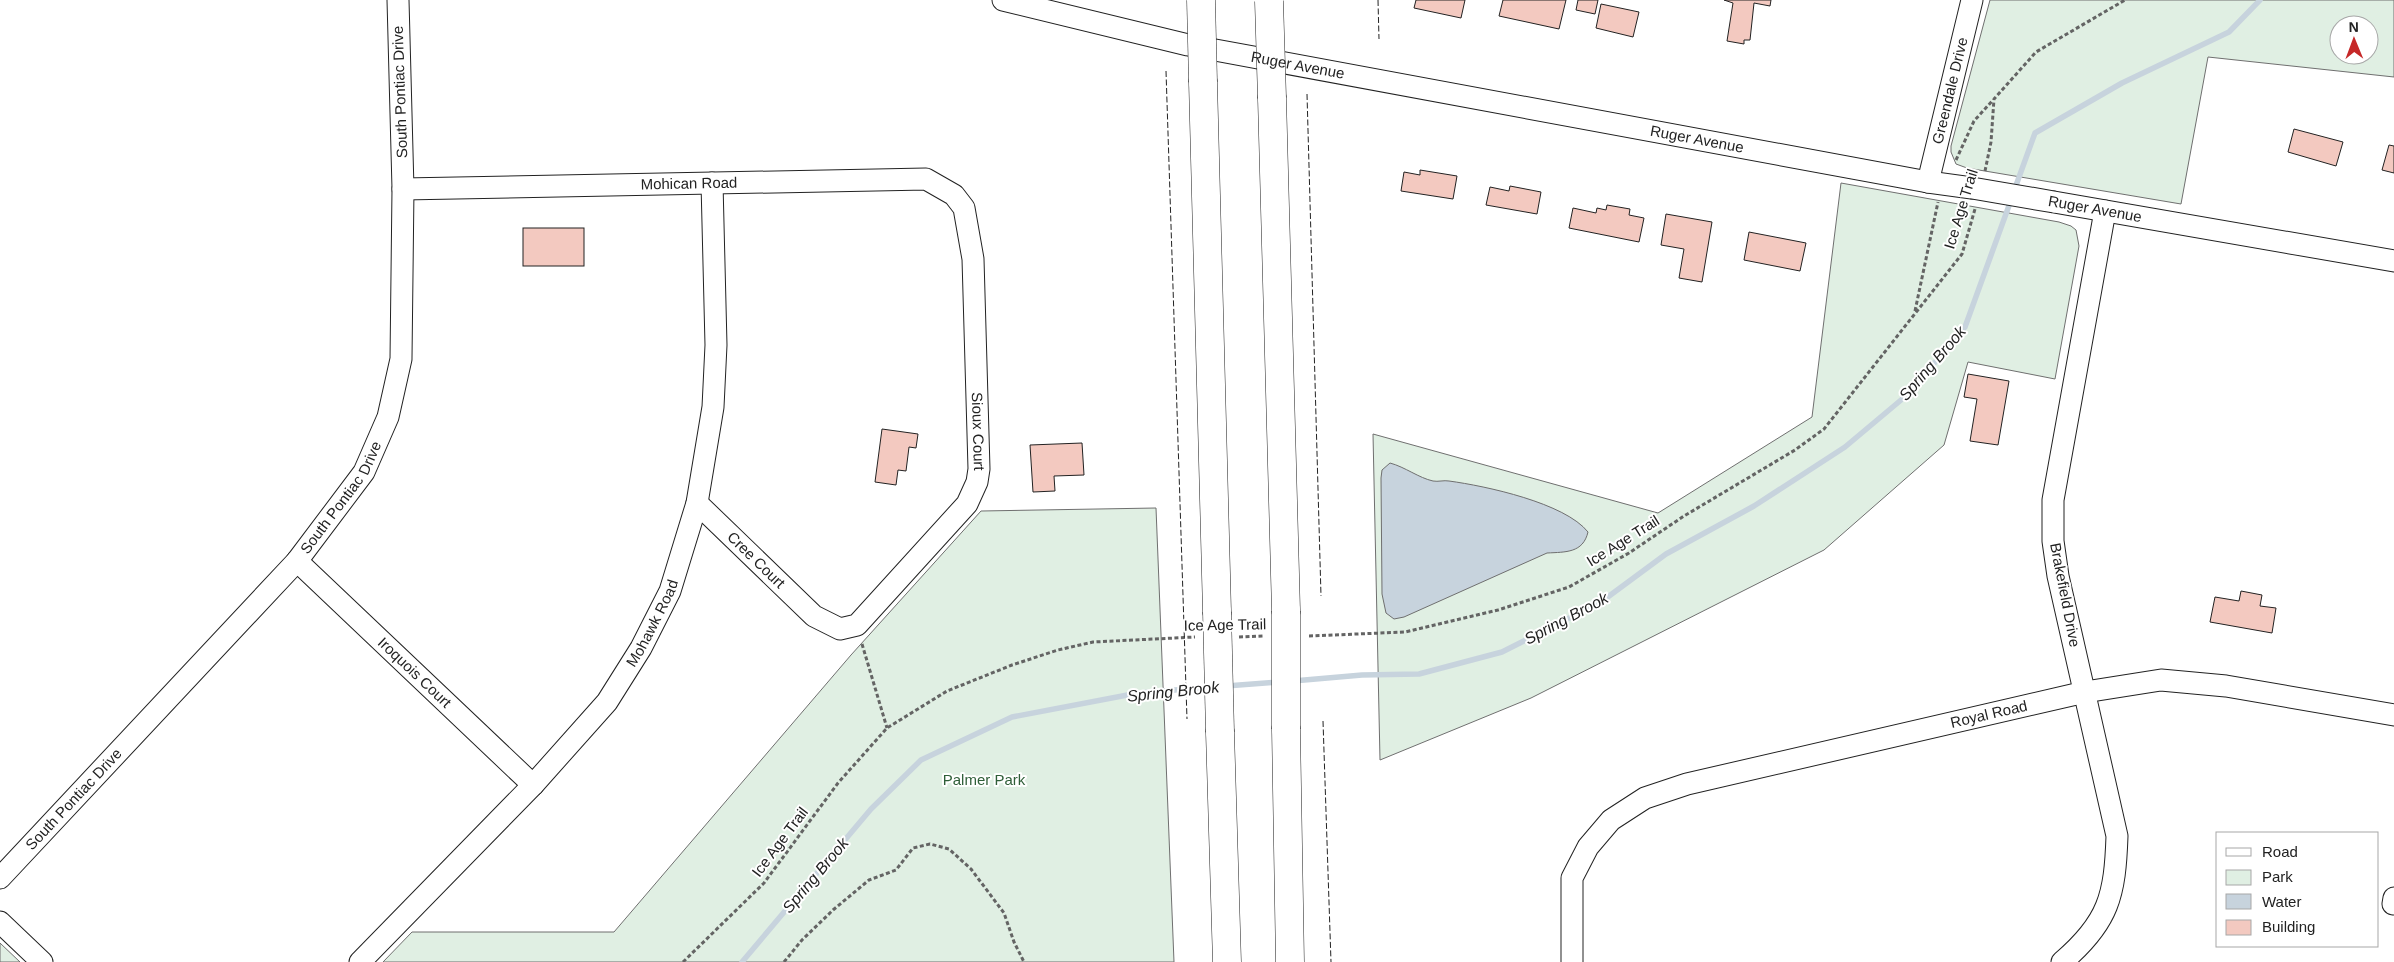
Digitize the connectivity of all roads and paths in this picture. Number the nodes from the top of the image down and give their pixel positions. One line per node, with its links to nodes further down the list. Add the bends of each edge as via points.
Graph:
1 (398, 0): 9 (street, South Pontiac Drive)
2 (1003, 0): 7 (street, Ruger Avenue, via 1188,45)
3 (1201, 0): 32 (highway, bridge)
4 (1269, 0): 33 (highway, bridge, via 1286,611)
5 (1972, 0): 7 (street, Greendale Drive)
6 (2125, 0): 10 (path, Ice Age Trail, via 2036,52 1994,99 1991,142)
7 (1928, 182): 10 (street, Ruger Avenue)
8 (712, 183): 9 (street, Mohican Road); 11 (street, Mohican Road, via 926,179 954,195); 14 (street, Mohawk Road, via 716,344 713,407)
9 (403, 189): 15 (street, South Pontiac Drive, via 401,359 388,417 364,472)
10 (1977, 192): 12 (street, Ruger Avenue, bridge); 18 (path, Ice Age Trail, via 1962,254 1824,429 1795,450 1684,516 1630,553 1569,587 1498,610 1405,632)
11 (964, 208): 16 (street, Sioux Court, via 973,259 980,455 978,482 967,504)
12 (2105, 210): 13 (street, Ruger Avenue); 21 (street, Brakefield Drive, via 2053,500 2053,541 2058,576)
13 (2394, 261)
14 (697, 503): 16 (street, Cree Court, via 814,616 840,629); 24 (street, Mohawk Road, via 670,592 641,648 607,702)
15 (297, 561): 24 (street, Iroquois Court); 25 (street, South Pontiac Drive)
16 (857, 625): 23 (path)
17 (1264, 636): 20 (path, Ice Age Trail)
18 (1304, 636)
19 (1204, 637): 23 (path, Ice Age Trail, via 1093,642 1058,650 947,691)
20 (1234, 637)
21 (2085, 692): 22 (street, Royal Road, via 2161,680 2196,682); 34 (street, Royal Road, via 1687,784 1645,798 1611,820 1599,832 1572,878); 35 (street, Brakefield Drive, via 2117,836 2116,876 2106,911 2084,943)
22 (2394, 716)
23 (887, 728): 29 (path, Ice Age Trail, via 838,783 764,883)
24 (533, 785): 28 (street, Mohawk Road)
25 (0, 878)
26 (0, 922): 27 (street)
27 (42, 962)
28 (360, 962)
29 (684, 962)
30 (784, 962): 31 (path, via 802,940 856,890 869,880 896,870 913,848 930,844 949,849 971,869 1004,913)
31 (1024, 962)
32 (1227, 962)
33 (1290, 962)
34 (1572, 962)
35 (2062, 962)

